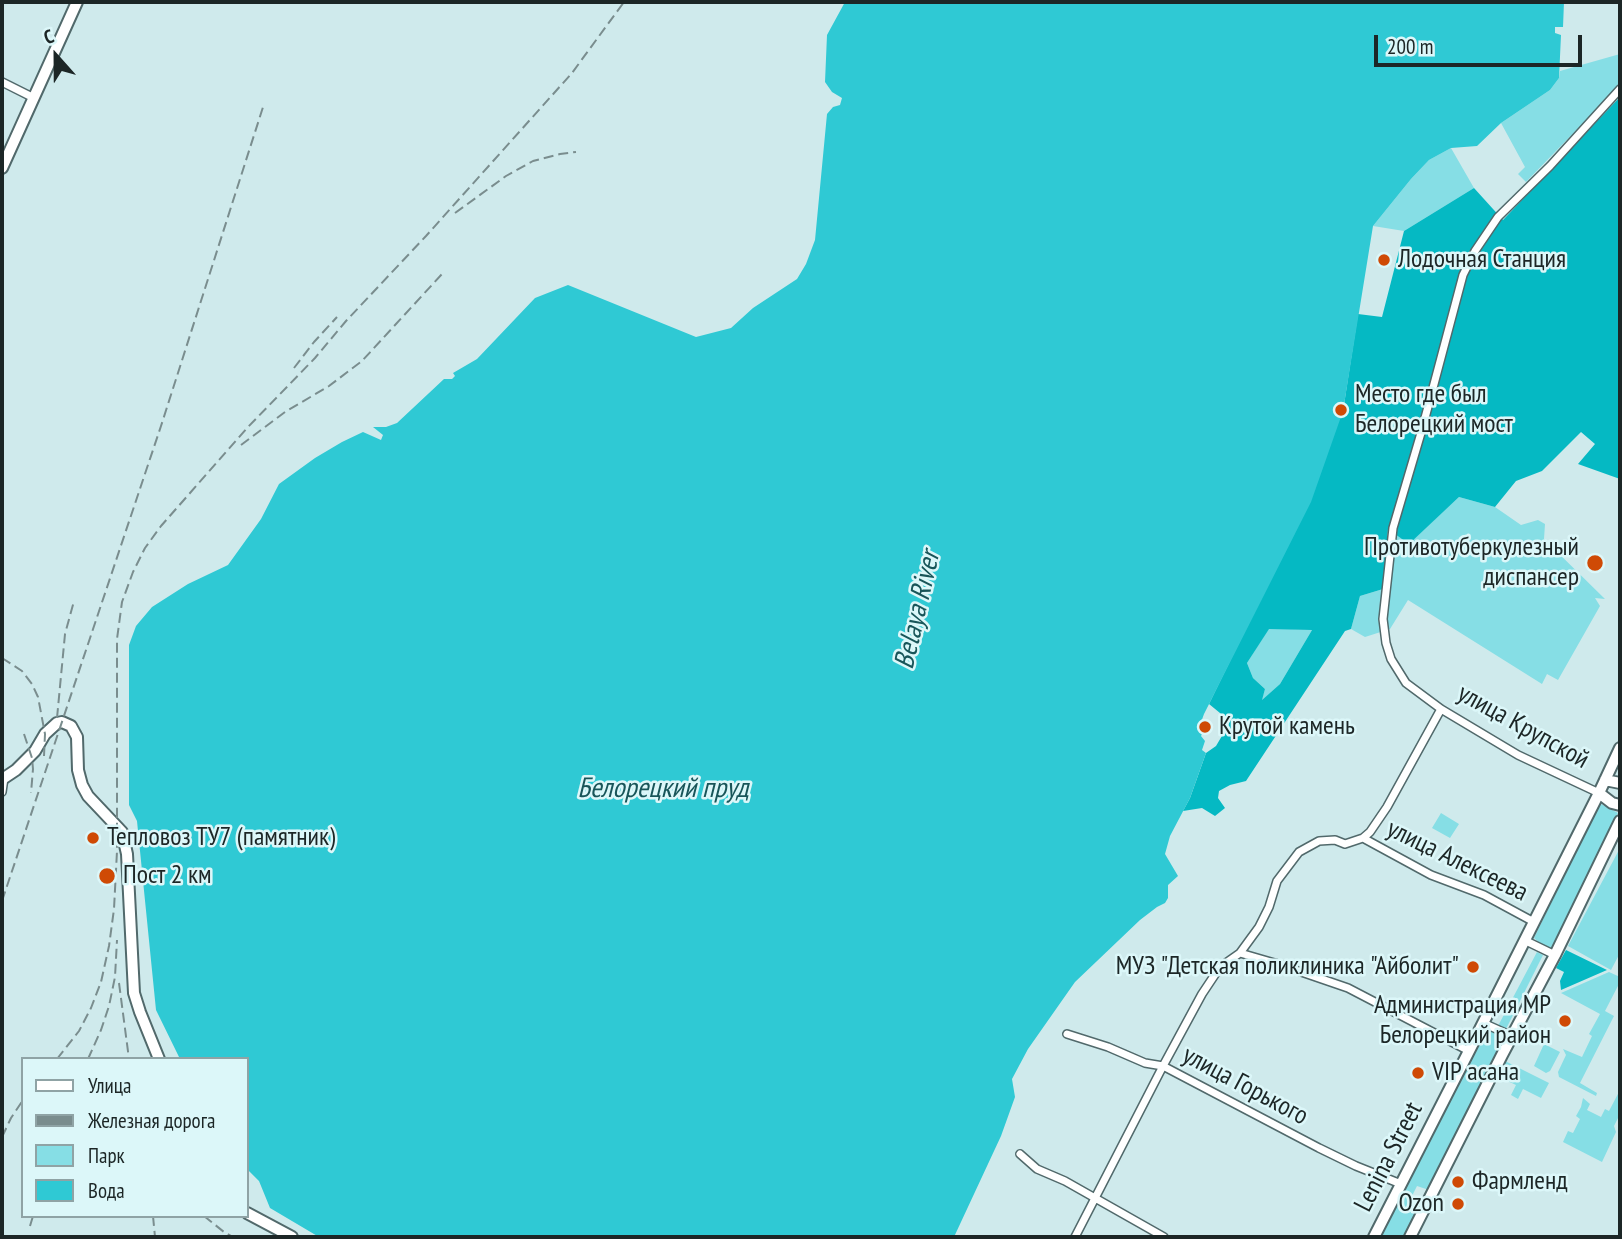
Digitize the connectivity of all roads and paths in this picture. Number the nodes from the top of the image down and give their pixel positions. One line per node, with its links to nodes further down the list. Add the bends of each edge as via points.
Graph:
1 (77, 2): 4 (main road)
2 (2, 82): 4 (street)
3 (1620, 89): 6 (street, улица Крупской, via 1498,217 1463,275 1393,528 1383,619 1391,659 1406,683)
4 (34, 98): 5 (main road)
5 (2, 168)
6 (1441, 709): 12 (street, улица Крупской, via 1518,755); 15 (street, улица Алексеева, via 1383,812)
7 (1620, 748): 9 (main road, Lenina Street)
8 (3, 778): 11 (street); 24 (main road, via 31,755 57,723 71,726 77,737 82,785 122,832 134,993)
9 (1605, 780): 10 (main road); 12 (main road, Lenina Street)
10 (1620, 783)
11 (2, 792)
12 (1599, 793): 13 (main road, улица Крупской); 16 (main road, Lenina Street)
13 (1620, 805)
14 (1620, 821): 19 (main road)
15 (1363, 838): 16 (street, улица Алексеева); 18 (street, улица Алексеева, via 1345,844 1319,841 1299,852 1277,881 1259,927)
16 (1534, 922): 17 (main road, Lenina Street)
17 (1524, 940): 19 (street); 20 (main road, Lenina Street)
18 (1240, 953): 23 (street, via 1348,988); 25 (street, via 1220,967)
19 (1555, 955): 22 (main road)
20 (1483, 1023): 22 (street); 23 (main road, Lenina Street)
21 (1067, 1034): 25 (street, улица Горького)
22 (1512, 1036): 34 (main road)
23 (1469, 1051): 27 (main road, Lenina Street)
24 (158, 1057)
25 (1163, 1066): 27 (street, улица Горького, via 1319,1148); 28 (street)
26 (1020, 1154): 28 (street, via 1037,1169)
27 (1401, 1184): 33 (main road, Lenina Street)
28 (1094, 1199): 31 (street); 32 (street)
29 (248, 1214): 30 (main road)
30 (292, 1237)
31 (1075, 1237)
32 (1164, 1237)
33 (1374, 1237)
34 (1410, 1237)

